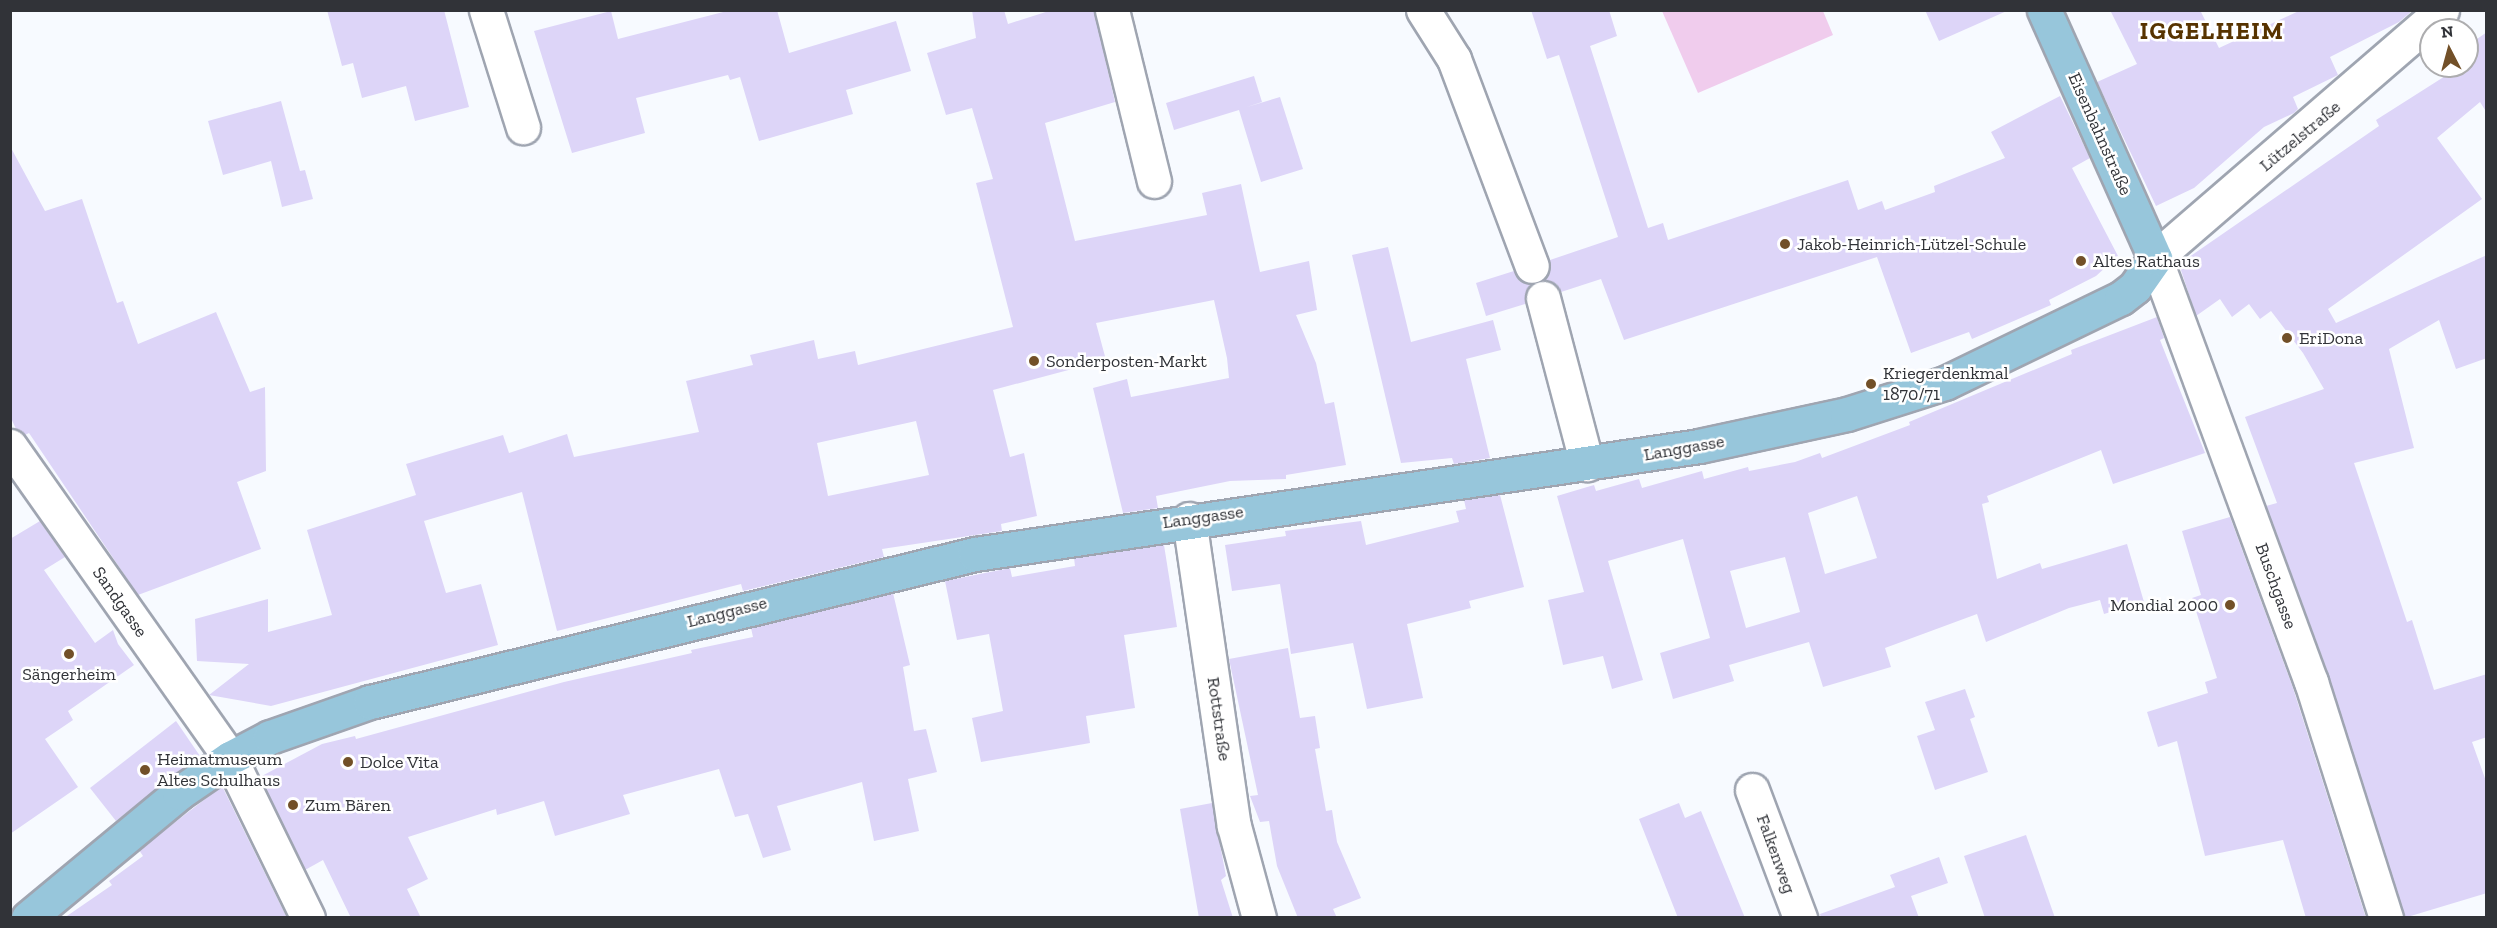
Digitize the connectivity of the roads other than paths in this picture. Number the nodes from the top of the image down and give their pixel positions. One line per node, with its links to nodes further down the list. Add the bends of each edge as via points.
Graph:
1 (486, 10): 6 (street)
2 (1112, 10): 7 (street)
3 (1423, 10): 9 (street, via 1454,59)
4 (2044, 10): 8 (main road, Eisenbahnstraße)
5 (2442, 10): 8 (street, Lützelstraße)
6 (523, 127)
7 (1154, 181)
8 (2156, 258): 12 (main road, Langgasse, via 2135,287 2121,298 1945,383 1786,430); 20 (street, Buschgasse, via 2311,682)
9 (1532, 266)
10 (1543, 298): 12 (street)
11 (10, 446): 14 (street, Sandgasse)
12 (1587, 464): 13 (main road, Langgasse)
13 (1190, 519): 14 (main road, Langgasse, via 975,554 737,609 370,702 270,737); 18 (street, Rottstraße, via 1234,826)
14 (230, 758): 16 (main road, Langgasse, via 179,793); 17 (street, Sandgasse)
15 (1752, 790): 19 (street, Falkenweg)
16 (28, 918)
17 (308, 918)
18 (1259, 918)
19 (1800, 918)
20 (2386, 918)

